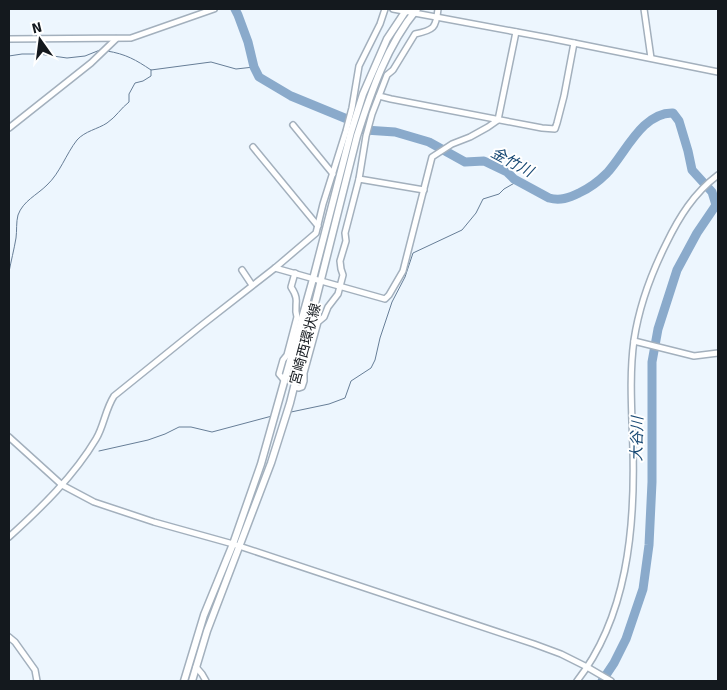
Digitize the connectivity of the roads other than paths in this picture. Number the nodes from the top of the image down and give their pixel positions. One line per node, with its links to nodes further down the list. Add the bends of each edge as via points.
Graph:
1 (214, 9): 9 (street, via 131,38)
2 (385, 9): 15 (street, via 359,66)
3 (393, 9): 6 (street)
4 (438, 9): 7 (street)
5 (644, 9): 12 (street)
6 (411, 10): 7 (street); 15 (main road, 宮崎西環状線, via 387,39 367,82)
7 (437, 18): 8 (street); 14 (street, via 430,31 415,34 387,75)
8 (516, 32): 11 (street); 16 (street)
9 (116, 38): 10 (street); 18 (street, via 91,64)
10 (9, 39)
11 (574, 43): 12 (street); 16 (street, via 555,129)
12 (651, 58): 13 (street)
13 (718, 72)
14 (379, 96): 15 (street); 16 (street)
15 (362, 110): 19 (main road, 宮崎西環状線); 23 (street, via 366,136); 30 (main road, 宮崎西環状線)
16 (498, 120): 24 (street, via 432,157)
17 (293, 125): 21 (street)
18 (9, 128)
19 (349, 131): 21 (street); 29 (main road, 宮崎西環状線)
20 (253, 147): 25 (street)
21 (333, 174): 25 (street)
22 (718, 176): 33 (street, via 699,192 676,222 650,279 636,327)
23 (359, 178): 24 (street); 32 (street, via 345,233)
24 (424, 190): 32 (street, via 403,271 390,295 385,299)
25 (318, 226): 26 (street, via 316,233)
26 (275, 268): 28 (street); 31 (street)
27 (242, 270): 31 (street)
28 (295, 273): 29 (street); 35 (street, via 292,287 297,300 297,317 279,374)
29 (313, 279): 30 (street); 35 (main road, 宮崎西環状線)
30 (324, 282): 32 (street); 36 (main road, 宮崎西環状線)
31 (252, 285): 38 (street, via 114,396 91,448)
32 (340, 286): 36 (street, via 324,317 318,322 302,386)
33 (635, 342): 34 (street, via 694,356); 44 (street, via 630,538 617,601)
34 (718, 353)
35 (284, 380): 40 (main road, 宮崎西環状線)
36 (294, 387): 41 (main road, 宮崎西環状線, via 272,463)
37 (9, 436): 38 (street)
38 (62, 485): 39 (street); 40 (street, via 94,502)
39 (9, 537)
40 (233, 544): 41 (street); 46 (main road, 宮崎西環状線, via 204,615)
41 (240, 547): 43 (main road, 宮崎西環状線); 44 (street, via 534,644)
42 (9, 637): 45 (street, via 35,670)
43 (196, 667): 47 (main road, 宮崎西環状線); 48 (street)
44 (589, 668): 49 (street); 50 (street)
45 (37, 681)
46 (184, 681)
47 (192, 681)
48 (206, 681)
49 (577, 681)
50 (610, 681)

